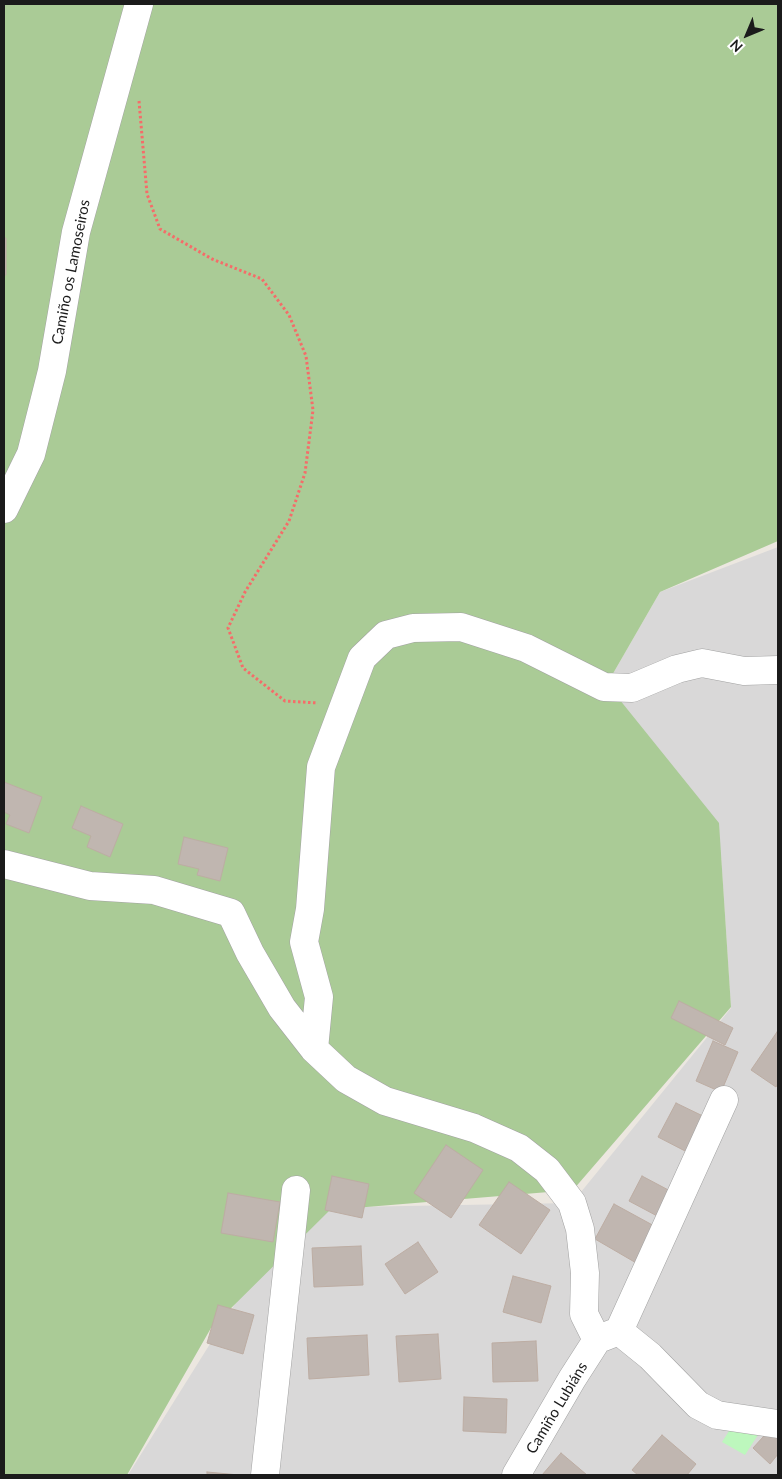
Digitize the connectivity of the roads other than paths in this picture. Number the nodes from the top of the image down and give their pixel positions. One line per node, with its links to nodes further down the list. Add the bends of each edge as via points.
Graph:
1 (139, 4): 2 (street, Camiño os Lamoseiros, via 76,232 52,372 31,454)
2 (4, 508)
3 (778, 670): 5 (street, via 744,671 702,663 677,669 632,688 604,687 526,648 461,627 412,628 386,635 362,658 321,767 310,909 304,942 319,997)
4 (4, 864): 5 (street, via 90,886 154,890 231,913 282,1008)
5 (314, 1049): 8 (street, via 346,1079 385,1101 474,1128 519,1148 547,1170 572,1203 580,1229 585,1273 584,1314)
6 (724, 1100): 8 (street, Camiño Lubiáns)
7 (296, 1190): 10 (street)
8 (608, 1336): 9 (street, via 650,1356 698,1405 717,1415); 11 (street, Camiño Lubiáns, via 572,1379)
9 (778, 1424)
10 (265, 1475)
11 (516, 1475)

